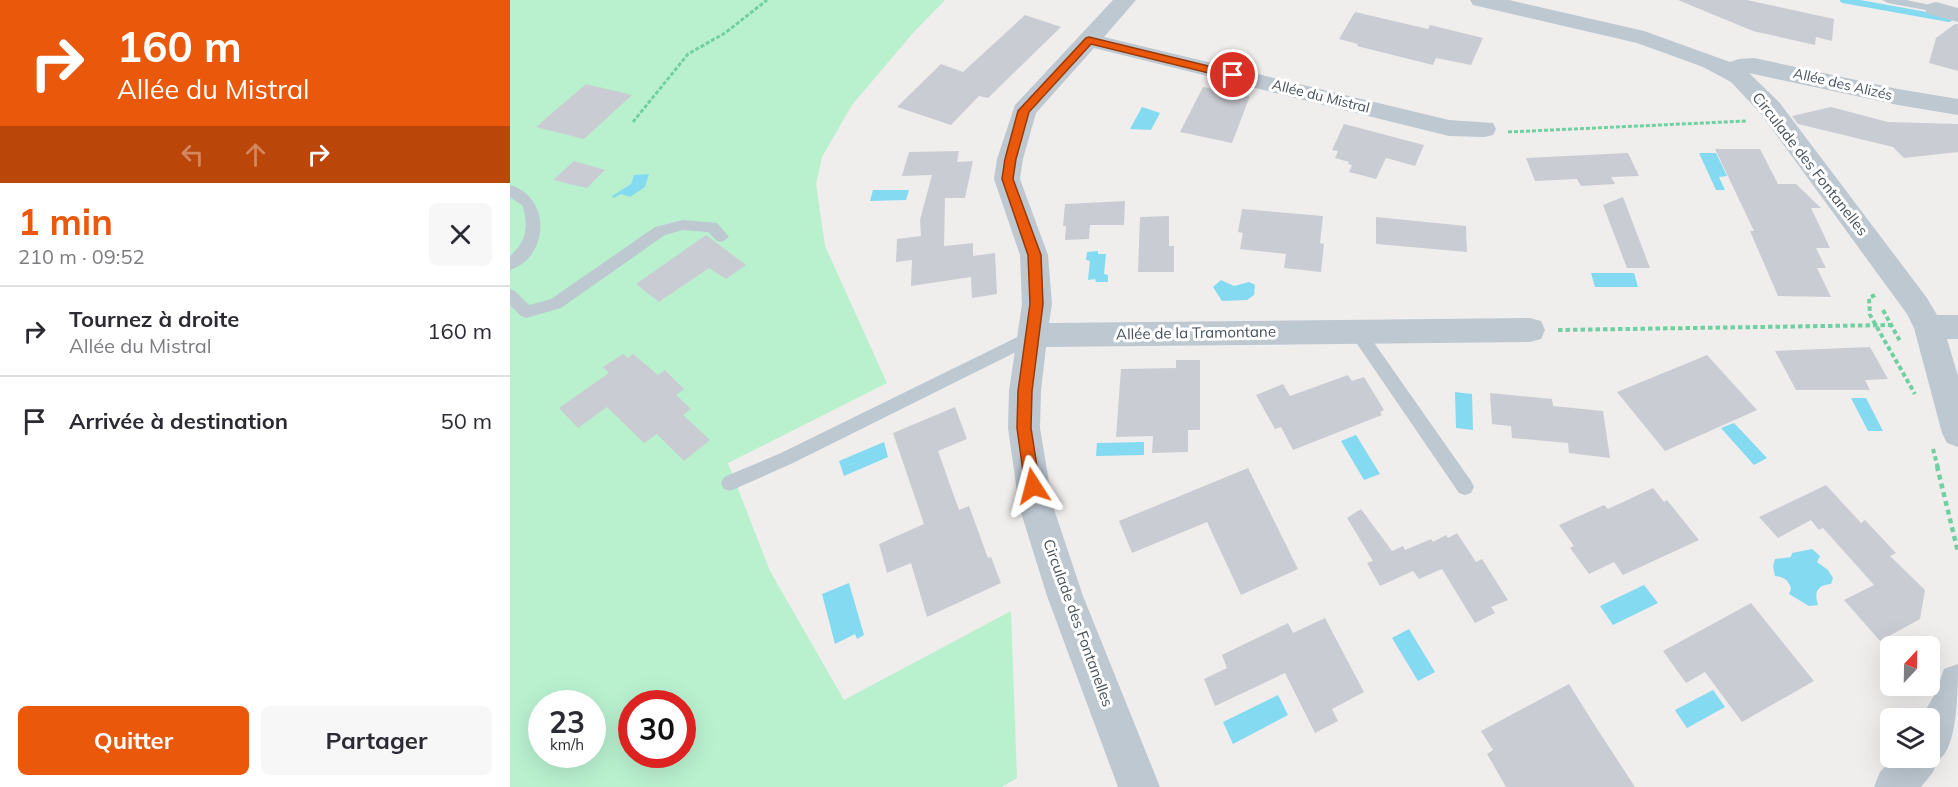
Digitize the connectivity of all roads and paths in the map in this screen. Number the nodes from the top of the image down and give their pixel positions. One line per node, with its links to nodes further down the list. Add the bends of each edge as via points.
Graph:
1 (767, 0): 10 (path, via 725,33 688,54)
2 (1125, 0): 6 (street, Circulade des Fontanelles)
3 (1481, 0): 7 (street, Circulade des Fontanelles, via 1644,38 1711,62)
4 (1888, 0): 5 (lane)
5 (1951, 12)
6 (1089, 40): 11 (street, Allée du Mistral, via 1449,128); 20 (street, Circulade des Fontanelles, via 1024,111 1010,159 1007,179 1035,255)
7 (1739, 77): 8 (street, Allée des Alizés, via 1739,66 1755,65); 9 (street, Circulade des Fontanelles)
8 (1958, 107)
9 (1779, 119): 11 (path, via 1518,133); 17 (street, Circulade des Fontanelles, via 1906,288)
10 (633, 122)
11 (1484, 129)
12 (510, 190): 14 (lane, via 529,203 535,230 529,245)
13 (722, 237): 15 (lane, via 712,227 672,226 650,237 555,304 526,312)
14 (510, 264)
15 (510, 295)
16 (1876, 325): 18 (path)
17 (1943, 327): 21 (street, Circulade des Fontanelles)
18 (1530, 330): 19 (street, Allée de la Tramontane)
19 (1357, 331): 20 (street, Allée de la Tramontane); 23 (lane)
20 (1034, 335): 22 (lane); 27 (street, Circulade des Fontanelles, via 1024,428 1036,506 1065,597)
21 (1958, 433)
22 (730, 483)
23 (1465, 487)
24 (1958, 683): 25 (street)
25 (1940, 724)
26 (1911, 768): 28 (street)
27 (1139, 787)
28 (1895, 787)

